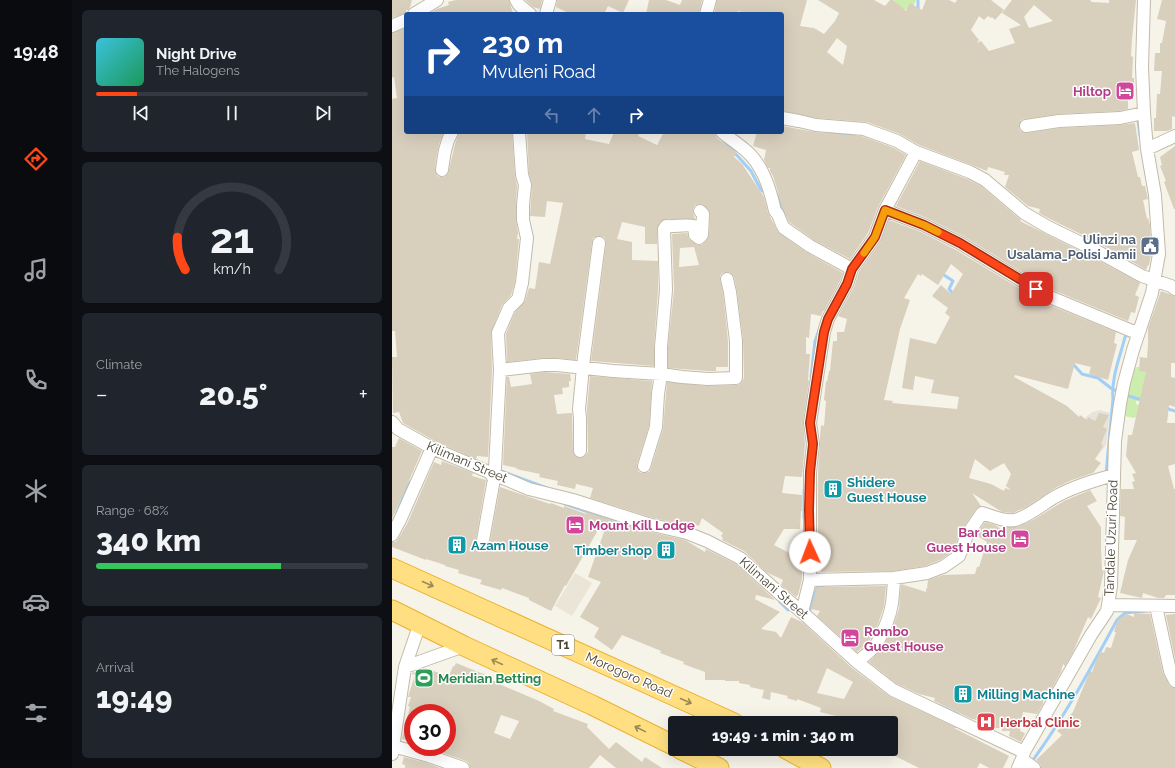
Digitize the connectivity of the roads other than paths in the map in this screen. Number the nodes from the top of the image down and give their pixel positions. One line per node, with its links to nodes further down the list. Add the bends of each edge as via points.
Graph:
1 (437, 0): 6 (street)
2 (516, 0): 7 (street)
3 (550, 0): 8 (street)
4 (710, 0): 9 (street)
5 (1144, 0): 12 (street, Tandale Uzuri Road)
6 (417, 12)
7 (528, 12)
8 (547, 12)
9 (707, 12)
10 (404, 19): 11 (street)
11 (392, 26)
12 (1144, 113): 14 (street, via 1120,118 1059,121); 19 (street, Tandale Uzuri Road)
13 (784, 118): 20 (street, via 816,125 864,129 897,141)
14 (1026, 126)
15 (451, 134): 21 (street, via 444,152)
16 (519, 134): 31 (street, via 522,176 526,186 523,220 527,238 518,299 509,308 498,333)
17 (725, 134): 25 (street, via 746,150 758,165 771,193 781,225 810,246)
18 (1175, 136): 19 (street)
19 (1147, 149): 27 (street, Tandale Uzuri Road, via 1158,228 1159,258)
20 (916, 152): 22 (street); 27 (street, via 985,180 1024,213)
21 (442, 170)
22 (885, 210): 25 (street, via 875,237); 29 (street, via 960,243 1045,295 1132,331)
23 (700, 211): 32 (street, via 703,214 701,237 695,235 692,225 666,226 664,229 666,290)
24 (600, 243): 30 (street)
25 (852, 269): 43 (street, via 824,332 810,423 813,444 810,472)
26 (727, 279): 32 (street, via 736,341 736,378 708,379)
27 (1154, 281): 28 (street); 29 (street, Tandale Uzuri Road)
28 (1175, 289)
29 (1140, 330): 38 (street, Tandale Uzuri Road, via 1132,350 1120,404)
30 (583, 368): 31 (street, via 544,365); 32 (street); 35 (street, via 579,409)
31 (500, 370): 37 (street, via 495,469)
32 (661, 374): 36 (street, via 656,427)
33 (392, 422): 34 (street, Kilimani Street, via 398,429)
34 (432, 448): 37 (street, Kilimani Street); 39 (street)
35 (580, 451)
36 (644, 466)
37 (490, 472): 40 (street, via 494,479); 48 (street, Kilimani Street, via 529,489 687,533 707,541 740,558)
38 (1114, 475): 42 (street, via 1072,489 1016,520 982,513 967,535 959,556 943,567 927,573); 44 (street, Tandale Uzuri Road)
39 (392, 535)
40 (483, 540)
41 (392, 568): 54 (highway, Morogoro Road / T1, one-way to 54)
42 (894, 578): 43 (street); 51 (street, via 893,599 885,627 876,644)
43 (810, 580): 48 (street)
44 (1109, 605): 45 (street); 60 (street, Tandale Uzuri Road)
45 (1156, 606): 46 (street); 53 (street)
46 (1175, 606)
47 (392, 610): 49 (highway)
48 (802, 612): 51 (street, Kilimani Street)
49 (420, 623): 50 (highway); 52 (street)
50 (464, 646): 52 (street); 56 (highway, one-way to 50)
51 (857, 662): 60 (street, Kilimani Street, via 893,690)
52 (405, 667): 55 (street)
53 (1174, 674)
54 (719, 716)
55 (394, 723): 57 (street)
56 (668, 743)
57 (392, 750): 61 (street)
58 (694, 756): 62 (highway)
59 (799, 756): 63 (highway)
60 (1021, 760): 64 (street, Kilimani Street)
61 (463, 768)
62 (719, 768)
63 (821, 768)
64 (1034, 768)

